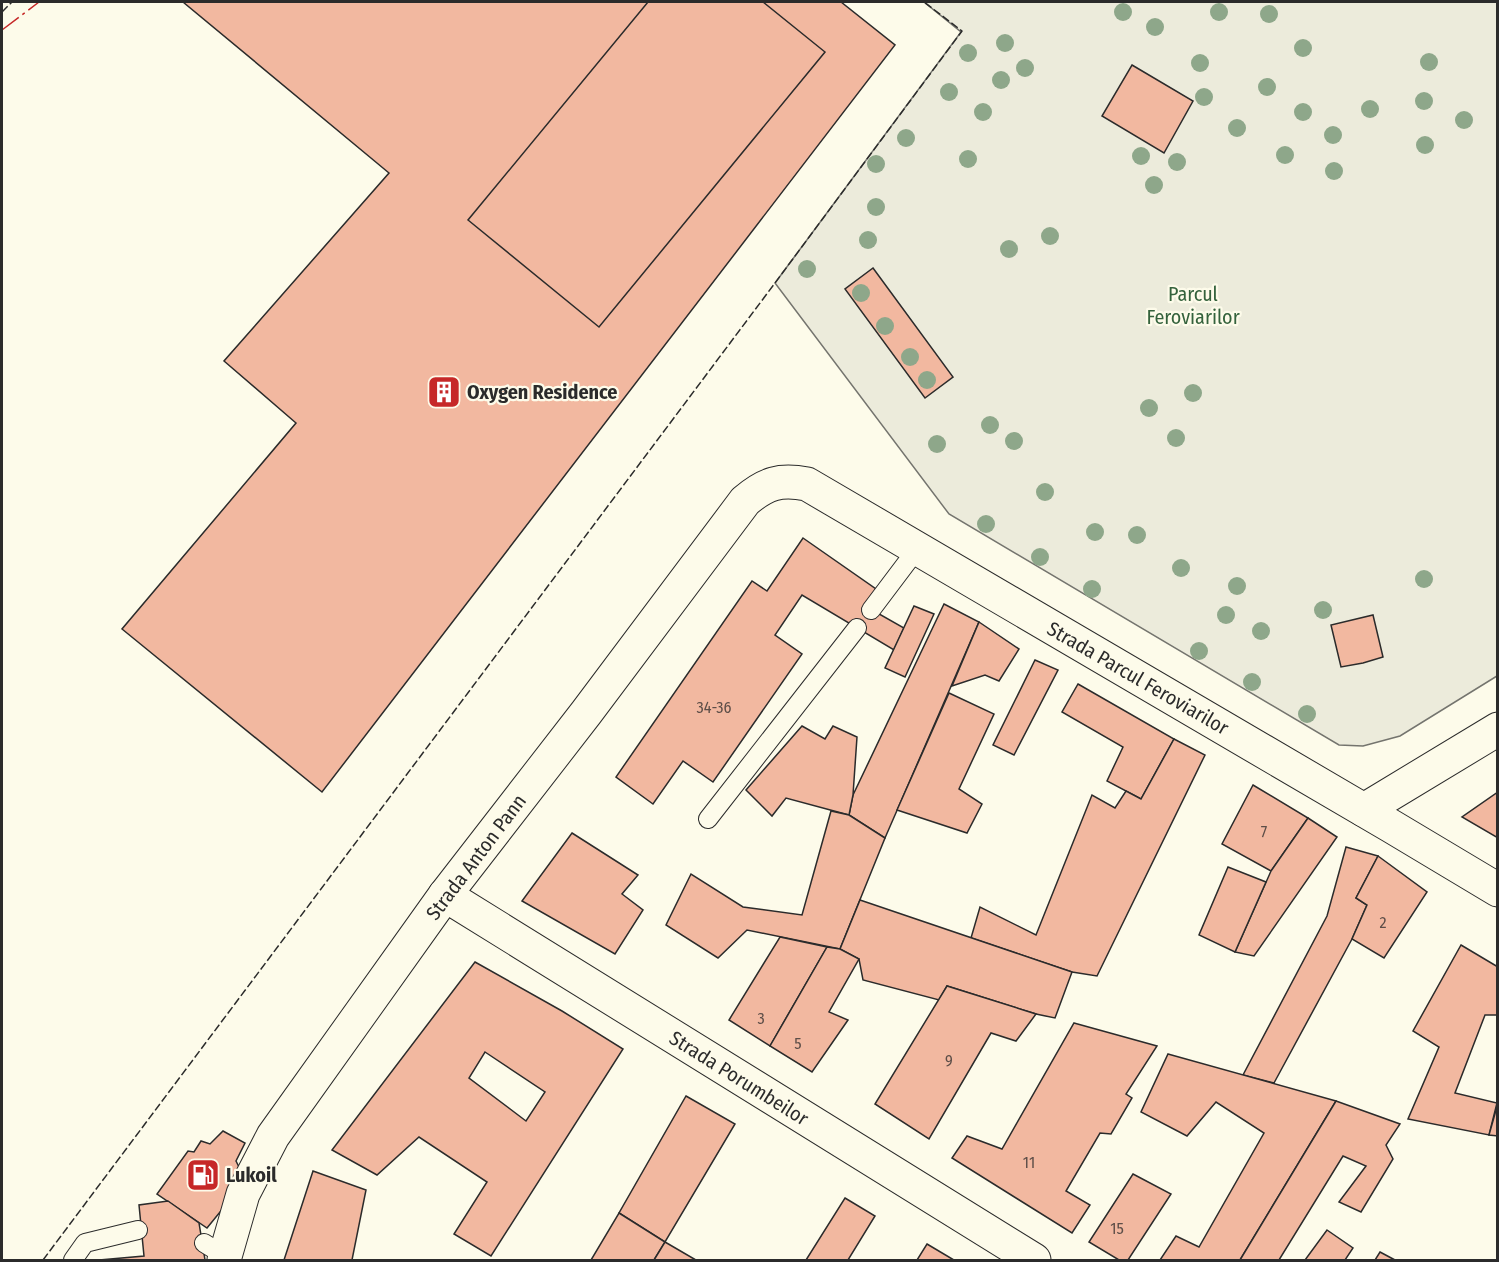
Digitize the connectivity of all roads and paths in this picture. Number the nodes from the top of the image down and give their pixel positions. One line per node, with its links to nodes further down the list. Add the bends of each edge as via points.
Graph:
1 (773, 483): 2 (street, Strada Parcul Feroviarilor, via 807,484); 9 (street, Strada Anton Pann, via 745,501)
2 (917, 549): 3 (lane); 6 (street, Strada Parcul Feroviarilor)
3 (871, 610)
4 (857, 628): 7 (lane)
5 (1497, 729): 6 (street)
6 (1364, 810): 8 (street, Strada Parcul Feroviarilor)
7 (708, 819)
8 (1497, 890)
9 (444, 895): 11 (street, Strada Anton Pann, via 273,1136); 13 (street, Strada Porumbeilor)
10 (138, 1230): 12 (lane, via 85,1243)
11 (218, 1253)
12 (73, 1260)
13 (1034, 1260)

